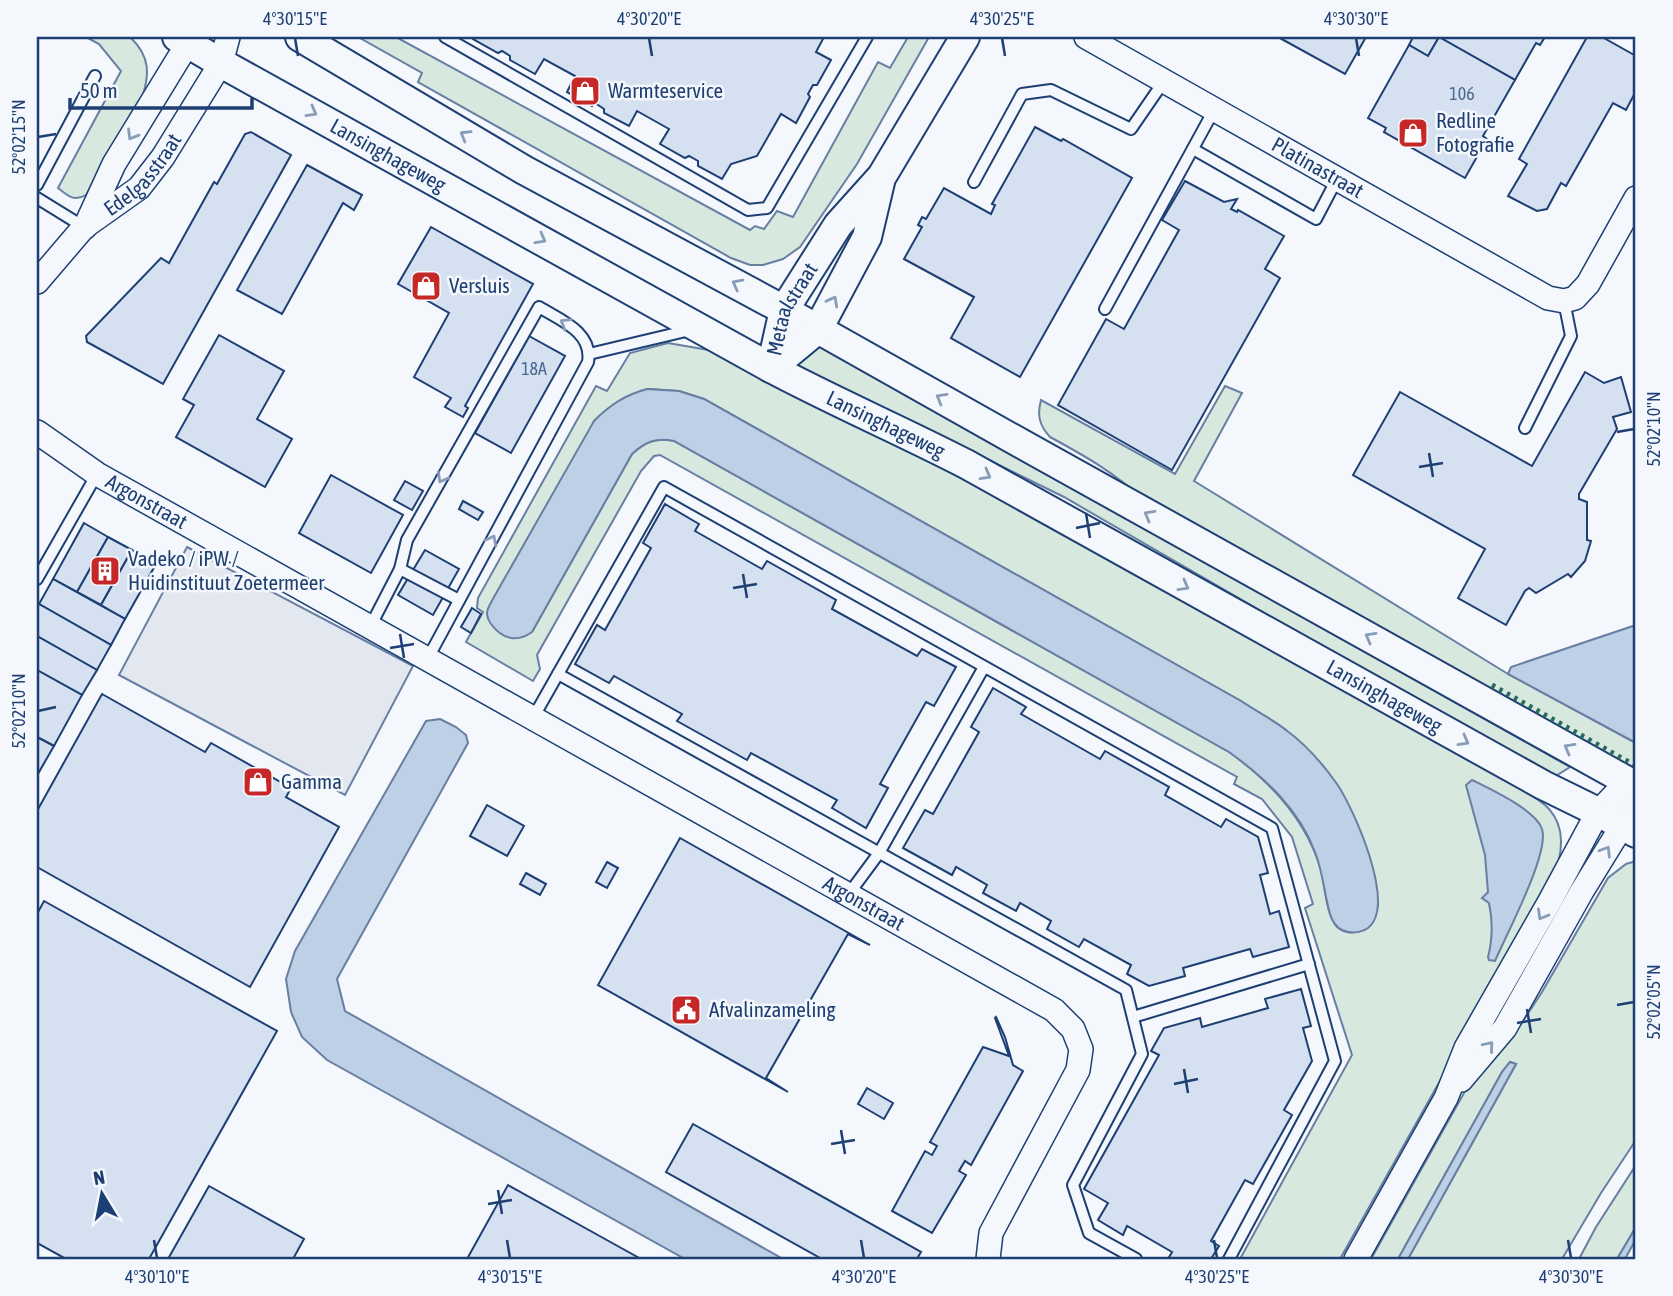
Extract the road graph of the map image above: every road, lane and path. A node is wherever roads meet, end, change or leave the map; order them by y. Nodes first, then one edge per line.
1 (300, 37) edge
2 (445, 37) edge
3 (867, 37) edge
4 (965, 37) edge
5 (1086, 37) edge
6 (187, 39) edge
7 (225, 50) edge
8 (95, 76) dead end
9 (1164, 81) junction
10 (1214, 110) junction
11 (1193, 149) junction
12 (881, 176) junction
13 (1337, 179) junction
14 (974, 183) dead end
15 (37, 185) edge
16 (37, 198) edge
17 (1636, 198) edge
18 (84, 228) junction
19 (37, 282) edge
20 (1556, 299) junction
21 (1105, 309) dead end
22 (784, 310) junction
23 (699, 327) junction
24 (818, 329) junction
25 (589, 354) junction
26 (771, 368) junction
27 (1525, 428) dead end
28 (37, 432) edge
29 (97, 474) junction
30 (400, 569) junction
31 (37, 579) edge
32 (459, 600) junction
33 (370, 626) junction
34 (428, 658) junction
35 (984, 667) junction
36 (558, 674) junction
37 (527, 715) junction
38 (1632, 783) edge
39 (1598, 812) junction
40 (1629, 830) edge
41 (879, 853) junction
42 (848, 895) junction
43 (1309, 964) junction
44 (1133, 1017) junction
45 (1446, 1098) junction
46 (988, 1259) edge
47 (1136, 1259) edge
48 (1229, 1259) edge
49 (1356, 1259) edge

22 -> 1 street
2 - 3 lane
4 - 12 street, Metaalstraat
5 - 9 street, Platinastraat
6 - 7 street, Lansinghageweg
6 -> 18 street, Edelgasstraat
7 - 18 street, Edelgasstraat
7 -> 23 street, Lansinghageweg
8 - 15 lane
9 - 10 street, Platinastraat
9 - 14 lane
10 - 11 lane
10 - 13 street, Platinastraat
11 - 13 lane
11 - 21 lane
12 - 22 street, Metaalstraat
24 -> 12 street, Metaalstraat
13 - 20 street, Platinastraat
16 - 18 lane
17 - 20 street
18 - 19 street, Edelgasstraat
20 - 27 lane
22 - 24 street
22 - 26 street, Metaalstraat
23 - 25 lane
23 - 26 street, Lansinghageweg
24 - 26 street, Metaalstraat
38 -> 24 street
25 -> 30 lane
32 -> 25 lane
26 -> 39 street, Lansinghageweg
28 - 29 street, Argonstraat
29 - 31 lane
29 - 33 street, Argonstraat
30 - 32 lane
30 - 33 lane
32 - 34 lane
33 - 34 street, Argonstraat
34 - 37 street, Argonstraat
35 - 36 lane
35 - 41 lane
35 - 43 lane
36 - 37 lane
36 - 41 lane
37 - 42 street, Argonstraat
38 - 39 street
38 - 40 street
39 - 40 street, Lansinghageweg
39 -> 45 street
45 -> 40 street
41 - 42 lane
41 - 44 lane
42 - 46 street, Argonstraat
43 - 44 lane
43 - 48 lane
44 - 47 lane
45 - 49 street

